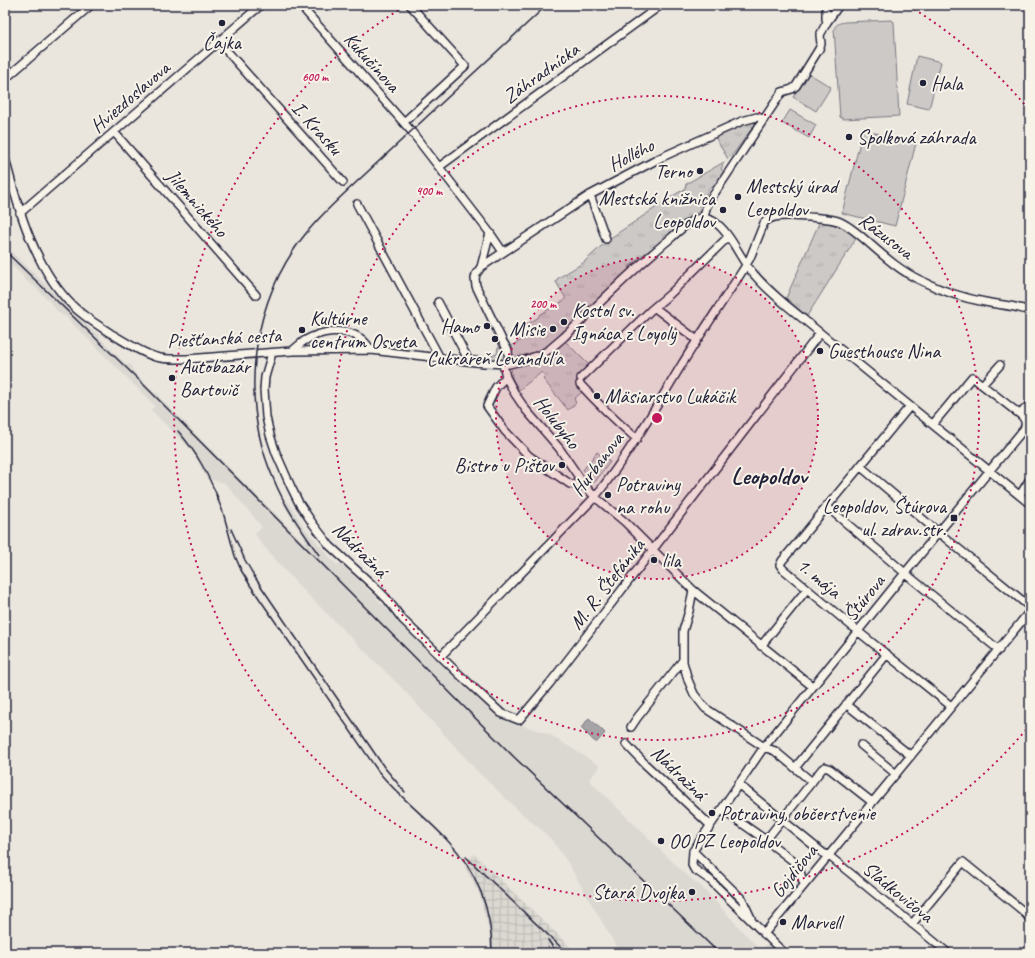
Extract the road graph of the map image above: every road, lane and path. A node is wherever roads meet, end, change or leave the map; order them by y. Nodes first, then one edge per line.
1 (91, 5) edge
2 (261, 5) edge
3 (300, 5) edge
4 (410, 5) edge
5 (661, 5) edge
6 (826, 5) edge
7 (839, 5) edge
8 (827, 22) junction
9 (219, 42) junction
10 (5, 79) edge
11 (764, 119) junction
12 (404, 122) junction
13 (114, 132) junction
14 (5, 158) edge
15 (439, 167) junction
16 (343, 182) dead end
17 (590, 195) junction
18 (357, 204) dead end
19 (20, 213) junction
20 (704, 218) junction
21 (490, 233) junction
22 (728, 237) junction
23 (606, 239) dead end
24 (503, 252) junction
25 (746, 264) junction
26 (481, 267) junction
27 (256, 295) dead end
28 (438, 302) dead end
29 (655, 308) junction
30 (1030, 311) edge
31 (820, 333) junction
32 (697, 340) junction
33 (371, 350) junction
34 (292, 351) junction
35 (272, 353) junction
36 (440, 358) junction
37 (469, 361) junction
38 (506, 364) junction
39 (1000, 365) dead end
40 (506, 377) junction
41 (982, 385) junction
42 (910, 406) junction
43 (1030, 407) edge
44 (1022, 416) junction
45 (1028, 422) edge
46 (933, 424) junction
47 (637, 438) junction
48 (860, 466) junction
49 (990, 471) junction
50 (1030, 479) edge
51 (585, 486) junction
52 (1020, 495) junction
53 (595, 497) junction
54 (1030, 504) edge
55 (826, 506) junction
56 (938, 532) junction
57 (653, 550) junction
58 (905, 573) junction
59 (807, 589) junction
60 (693, 590) junction
61 (1030, 607) edge
62 (1030, 611) edge
63 (858, 631) junction
64 (761, 646) junction
65 (999, 650) junction
66 (887, 654) junction
67 (441, 656) junction
68 (683, 660) junction
69 (812, 686) junction
70 (846, 704) junction
71 (952, 706) junction
72 (519, 720) joint
73 (631, 728) dead end
74 (626, 744) dead end
75 (861, 746) dead end
76 (764, 747) junction
77 (912, 756) junction
78 (796, 768) junction
79 (896, 774) junction
80 (812, 782) junction
81 (738, 784) junction
82 (872, 802) junction
83 (721, 810) junction
84 (782, 821) junction
85 (710, 825) junction
86 (766, 840) junction
87 (692, 851) junction
88 (828, 855) junction
89 (804, 884) junction
90 (1030, 919) edge
91 (912, 924) junction
92 (757, 926) junction
93 (764, 934) junction
94 (784, 953) edge
95 (948, 953) edge

1 - 10 street
2 - 9 street, Hviezdoslavova
3 - 12 street, Kukučínova
4 - 12 street
5 - 15 street, Záhradnícka
6 - 8 street
7 - 8 street
8 - 11 street
9 - 13 street, Hviezdoslavova
9 - 16 street, I. Krasku
11 - 17 street, Hollého
11 - 20 street
12 - 15 street, Kukučínova
13 - 19 street, Hviezdoslavova
13 - 27 street, Jilemnického
14 - 19 street, Piešťanská cesta
15 - 21 street
17 - 23 street
17 - 24 street, Hollého
18 - 36 street
19 - 35 street, Piešťanská cesta
20 - 22 street
20 - 38 street
21 - 24 street
21 - 26 street
22 - 25 street
22 - 29 street
24 - 26 street, Hollého
25 - 30 street, Rázusova
25 - 31 street
25 - 32 street, Hurbanova
26 - 38 street, Holubyho
28 - 37 street
29 - 32 street
29 - 47 street
31 - 42 street
31 - 57 street, M. R. Štefánika
32 - 47 street, Hurbanova
33 - 34 street, Piešťanská cesta
33 - 34 street, Piešťanská cesta
33 - 36 street, Piešťanská cesta
34 - 35 street, Piešťanská cesta
35 - 67 street, Nádražná
36 - 37 street, Piešťanská cesta
37 - 38 street, Piešťanská cesta
38 - 40 street, Holubyho
39 - 41 street
40 - 51 street, Holubyho
40 - 51 street, Holubyho
41 - 44 street
41 - 46 street
42 - 46 street
42 - 48 street, 1. mája
43 - 44 street
44 - 45 street
45 - 49 street, Štúrova
46 - 49 street
47 - 53 street, Hurbanova
48 - 55 street, 1. mája
48 - 56 street
49 - 52 street
49 - 56 street, Štúrova
50 - 52 street
51 - 53 street, Holubyho
52 - 54 street
53 - 57 street, Holubyho
53 - 67 street, Hurbanova
55 - 58 street
55 - 59 street, 1. mája
56 - 58 street, Štúrova
56 - 61 street
57 - 60 street, Holubyho
57 - 72 street, M. R. Štefánika
58 - 63 street, Štúrova
58 - 65 street
59 - 63 street, 1. mája
59 - 64 street
60 - 64 street, Holubyho
60 - 68 street
62 - 65 street, Gojdičova
63 - 66 street, 1. mája
63 - 69 street, Štúrova
64 - 69 street, Holubyho
65 - 71 street, Gojdičova
66 - 70 street
66 - 71 street, 1. mája
67 - 72 street, Nádražná
68 - 73 street
68 - 76 street
69 - 76 street, Štúrova
70 - 77 street
70 - 78 street
71 - 77 street, Gojdičova
74 - 85 street, Nádražná
75 - 79 street
76 - 78 street
76 - 81 street, Štúrova
77 - 79 street, Gojdičova
78 - 80 street
79 - 82 street, Gojdičova
80 - 82 street
80 - 84 street
81 - 83 street, Štúrova
81 - 84 street
82 - 88 street, Gojdičova
83 - 85 street, Štúrova
83 - 86 street, Nádražná
84 - 86 street
84 - 88 street
85 - 87 street, Štúrova
86 - 89 street, Nádražná
87 - 92 street
87 - 92 street
88 - 89 street, Gojdičova
88 - 91 street, Sládkovičova
89 - 93 street, Gojdičova
90 - 91 street
91 - 95 street, Sládkovičova
92 - 93 street
93 - 94 street

